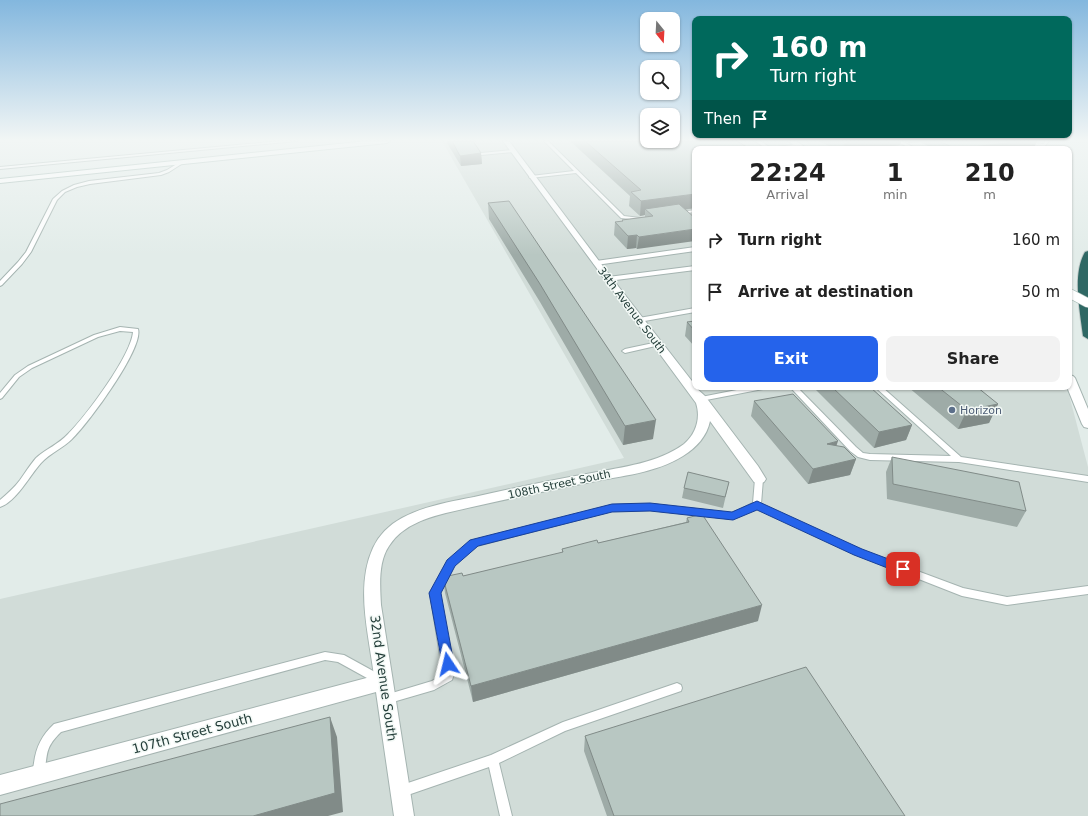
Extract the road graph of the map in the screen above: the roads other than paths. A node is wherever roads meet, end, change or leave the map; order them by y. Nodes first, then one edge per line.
1 (19, 179) edge
2 (120, 179) edge
3 (533, 179) edge
4 (585, 179) edge
5 (0, 181) edge
6 (692, 212) edge
7 (673, 214) edge
8 (644, 218) edge
9 (692, 249) edge
10 (1088, 254) edge
11 (596, 262) junction
12 (692, 268) edge
13 (608, 279) junction
14 (0, 284) edge
15 (1072, 294) edge
16 (1088, 303) edge
17 (692, 311) edge
18 (639, 320) junction
19 (1088, 336) edge
20 (658, 344) junction
21 (625, 351) dead end
22 (1072, 385) edge
23 (692, 388) edge
24 (693, 390) edge
25 (749, 390) edge
26 (796, 390) edge
27 (881, 390) edge
28 (0, 397) edge
29 (701, 400) junction
30 (1088, 424) edge
31 (959, 459) junction
32 (759, 479) joint
33 (1088, 479) edge
34 (0, 504) edge
35 (757, 505) junction
36 (384, 541) joint
37 (1088, 590) edge
38 (677, 688) dead end
39 (385, 690) junction
40 (493, 760) junction
41 (38, 774) junction
42 (0, 785) edge
43 (400, 791) junction
44 (404, 816) edge
45 (506, 816) edge

1 - 5 street
2 - 14 lane
3 - 11 street, 34th Avenue South
4 - 8 lane
6 - 7 lane
9 - 11 lane
10 - 19 highway
11 - 13 street, 34th Avenue South
12 - 13 lane
13 - 18 street, 34th Avenue South
15 - 16 street, bridge
17 - 18 lane
18 - 20 street, 34th Avenue South
20 - 21 lane
20 - 23 street, 34th Avenue South
22 - 30 street
24 - 29 street, 34th Avenue South
25 - 29 lane
26 - 31 lane
27 - 31 lane
28 - 34 lane
29 - 32 street, 34th Avenue South
29 - 36 street, 108th Street South
31 - 33 lane
32 - 35 lane
35 - 37 lane
35 - 39 lane
36 - 39 street, 32nd Avenue South
38 - 40 lane
39 - 41 street, 107th Street South
39 - 41 lane
39 - 43 street, 32nd Avenue South
40 - 43 lane
40 - 45 lane
41 - 42 street, 107th Street South
43 - 44 street, 32nd Avenue South

